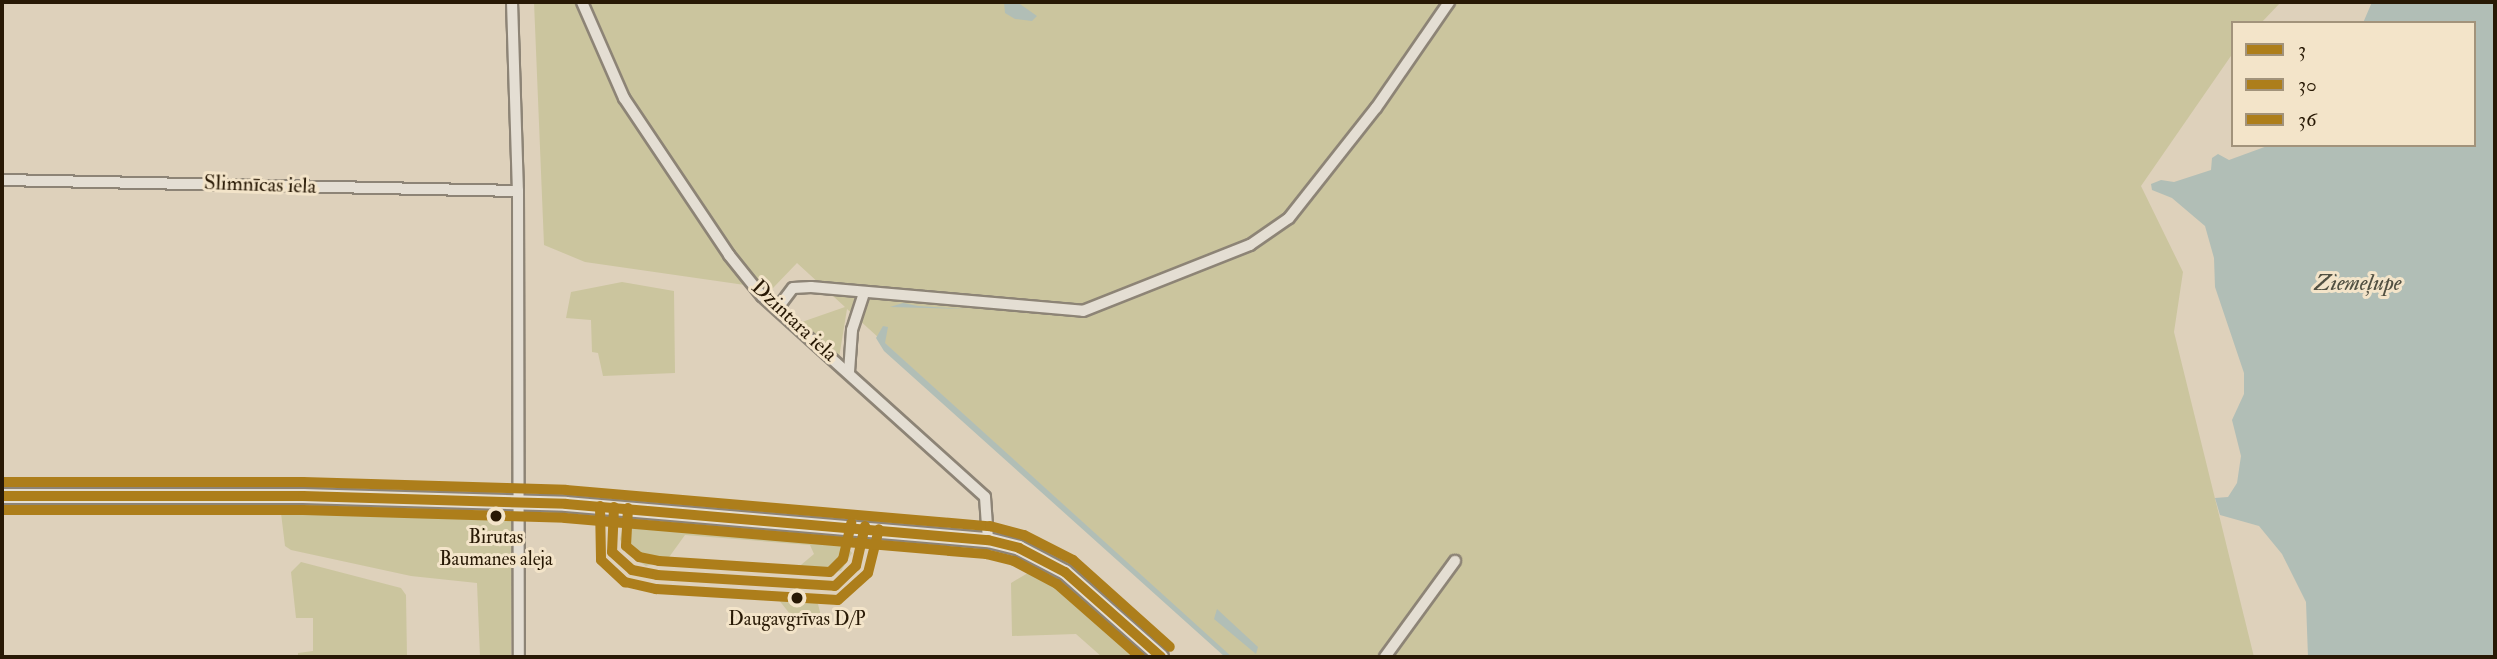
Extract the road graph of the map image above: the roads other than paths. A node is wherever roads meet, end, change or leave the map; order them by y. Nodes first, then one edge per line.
1 (512, 2) edge
2 (582, 2) edge
3 (1449, 2) edge
4 (2, 180) edge
5 (518, 191) junction
6 (864, 293) junction
7 (777, 309) junction
8 (849, 372) junction
9 (2, 496) edge
10 (519, 502) junction
11 (988, 540) junction
12 (1455, 561) dead end
13 (519, 657) edge
14 (1161, 657) edge
15 (1385, 657) edge

1 - 5 street
2 - 7 street, Dzintara iela
3 - 6 street
4 - 5 street, Slimnīcas iela
5 - 10 street
6 - 7 street
6 - 8 street
7 - 8 street, Dzintara iela
8 - 11 street, Dzintara iela
9 - 10 street
10 - 11 street
10 - 13 street
11 - 14 street
12 - 15 street

